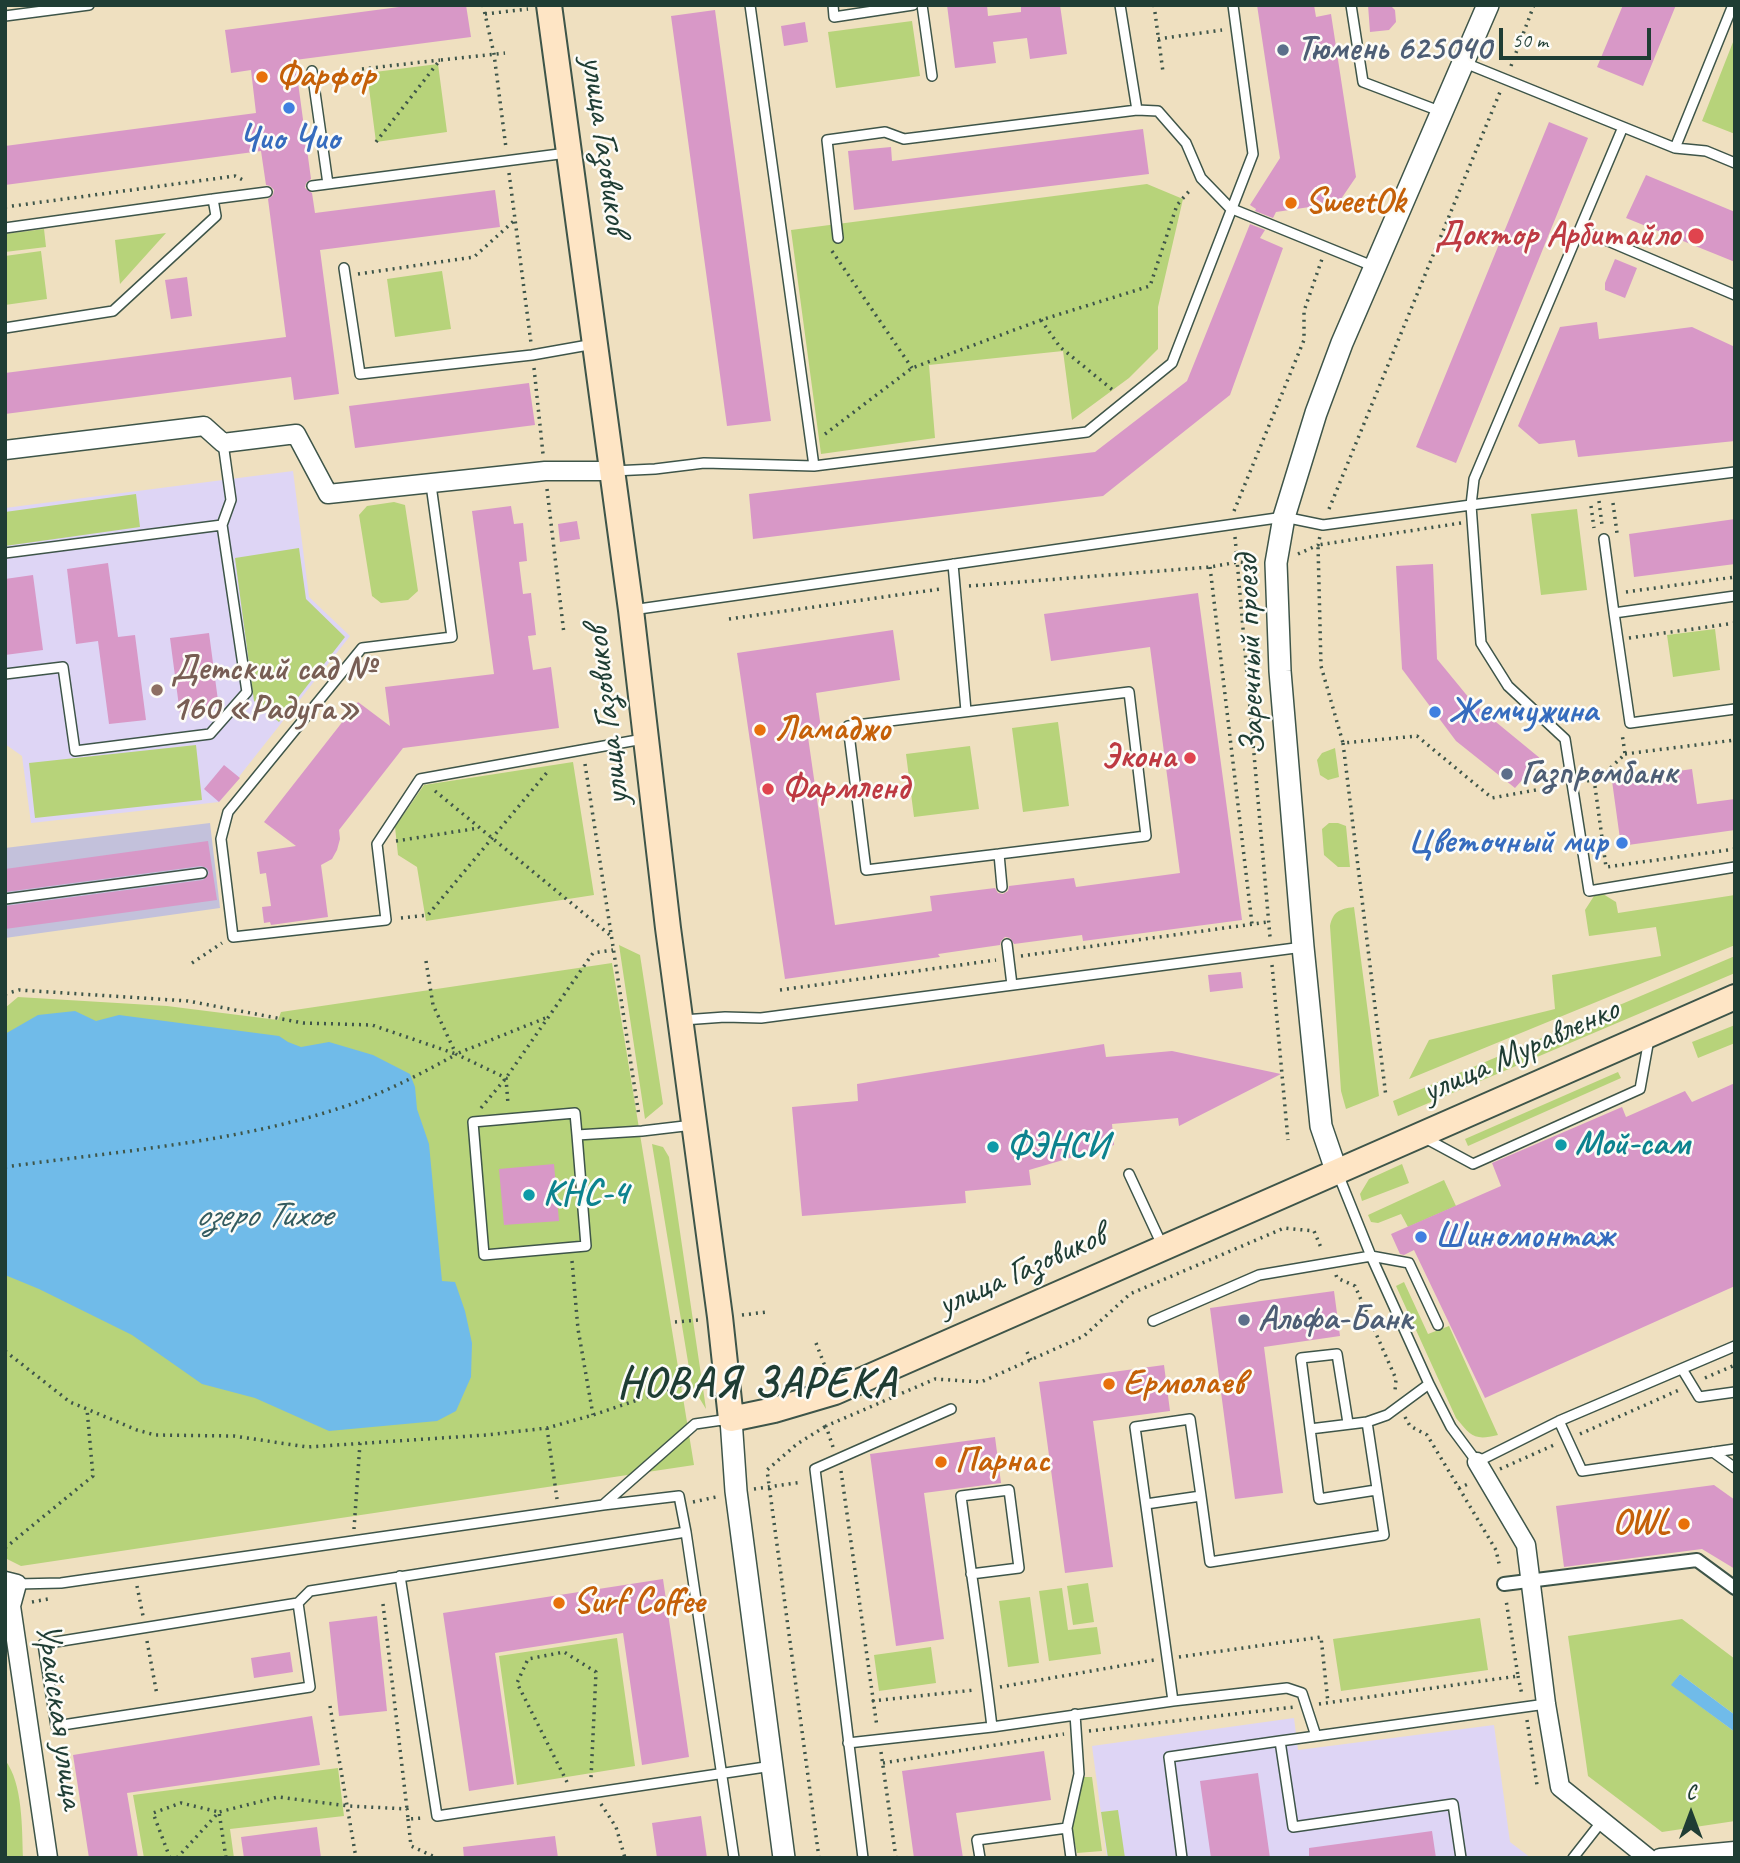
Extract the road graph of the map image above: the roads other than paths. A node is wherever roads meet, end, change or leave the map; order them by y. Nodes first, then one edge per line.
1 (89, 5) edge
2 (549, 5) edge
3 (750, 5) edge
4 (832, 5) edge
5 (913, 5) edge
6 (922, 5) edge
7 (1120, 5) edge
8 (1233, 5) edge
9 (1351, 5) edge
10 (1488, 5) edge
11 (1733, 9) edge
12 (5, 16) edge
13 (1465, 63) junction
14 (312, 71) dead end
15 (932, 75) dead end
16 (1136, 110) junction
17 (1443, 113) junction
18 (1623, 127) junction
19 (1675, 148) junction
20 (570, 152) junction
21 (1735, 163) edge
22 (328, 184) junction
23 (312, 186) dead end
24 (267, 192) road end
25 (213, 199) junction
26 (1230, 208) junction
27 (5, 228) edge
28 (1580, 229) junction
29 (838, 238) road end
30 (1375, 267) junction
31 (345, 272) road end
32 (1735, 295) edge
33 (5, 328) edge
34 (596, 344) junction
35 (223, 443) junction
36 (5, 450) edge
37 (814, 466) junction
38 (613, 471) junction
39 (1735, 472) edge
40 (431, 485) junction
41 (1471, 505) junction
42 (1284, 517) junction
43 (222, 525) junction
44 (1604, 539) road end
45 (5, 553) edge
46 (953, 564) junction
47 (1735, 596) edge
48 (631, 610) junction
49 (1614, 613) junction
50 (5, 674) edge
51 (1735, 709) edge
52 (966, 711) junction
53 (647, 738) junction
54 (999, 853) junction
55 (1735, 867) edge
56 (202, 873) dead end
57 (1002, 887) dead end
58 (5, 899) edge
59 (1007, 944) dead end
60 (1303, 947) junction
61 (1012, 985) junction
62 (1735, 997) edge
63 (681, 1020) junction
64 (1650, 1034) junction
65 (694, 1124) junction
66 (1419, 1134) junction
67 (577, 1135) junction
68 (1336, 1170) junction
69 (1129, 1174) dead end
70 (1163, 1247) junction
71 (1371, 1256) junction
72 (1153, 1321) dead end
73 (1438, 1325) dead end
74 (1735, 1346) edge
75 (1682, 1369) junction
76 (1429, 1384) junction
77 (1735, 1392) edge
78 (951, 1409) dead end
79 (731, 1419) junction
80 (1559, 1421) junction
81 (1367, 1422) junction
82 (1349, 1423) junction
83 (1310, 1429) junction
84 (1735, 1449) edge
85 (1713, 1452) junction
86 (1735, 1468) edge
87 (1481, 1469) junction
88 (1377, 1490) junction
89 (1201, 1496) junction
90 (1146, 1504) junction
91 (603, 1506) junction
92 (685, 1532) junction
93 (971, 1574) junction
94 (400, 1576) junction
95 (1530, 1580) junction
96 (11, 1582) edge
97 (1504, 1584) dead end
98 (1735, 1588) edge
99 (298, 1603) junction
100 (1173, 1701) junction
101 (1546, 1704) junction
102 (1075, 1714) junction
103 (992, 1727) junction
104 (1316, 1736) junction
105 (1280, 1741) junction
106 (848, 1743) junction
107 (772, 1766) junction
108 (722, 1773) junction
109 (1602, 1821) junction
110 (1067, 1828) junction
111 (1735, 1851) edge
112 (48, 1858) edge
113 (734, 1858) edge
114 (784, 1858) edge
115 (863, 1858) edge
116 (980, 1858) edge
117 (1071, 1858) edge
118 (1182, 1858) edge
119 (1461, 1858) edge
120 (1573, 1858) edge
121 (1648, 1858) edge
122 (1660, 1858) edge

1 - 12 lane
2 - 20 main road, улица Газовиков
3 - 37 lane
4 - 5 lane
6 - 15 lane
7 - 16 lane
8 - 26 lane
9 - 17 lane
10 - 13 street, Заречный проезд
11 - 19 lane
13 - 17 street, Заречный проезд
13 - 18 lane
14 - 22 lane
16 - 26 lane
16 - 29 lane
17 - 30 street, Заречный проезд
18 - 19 lane
18 - 28 lane
19 - 21 lane
20 - 22 lane
20 - 34 main road, улица Газовиков
22 - 23 lane
24 - 25 lane
25 - 27 lane
25 - 33 lane
26 - 30 lane
26 - 37 lane
28 - 32 lane
28 - 41 lane
30 - 42 street, Заречный проезд
31 - 34 lane
34 - 38 main road, улица Газовиков
35 - 36 street
35 - 40 street
35 - 43 lane
37 - 38 lane
38 - 40 street
38 - 48 main road, улица Газовиков
39 - 41 lane
40 - 53 lane
41 - 42 lane
41 - 55 lane
42 - 46 lane
42 - 60 street, Заречный проезд
43 - 45 lane
43 - 50 lane
44 - 49 lane
46 - 48 lane
46 - 52 lane
47 - 49 lane
48 - 53 main road, улица Газовиков
49 - 51 lane
52 - 54 lane
52 - 54 lane
53 - 63 main road, улица Газовиков
54 - 57 lane
56 - 58 lane
59 - 61 lane
60 - 61 lane
60 - 68 street, Заречный проезд
61 - 63 lane
62 - 64 main road, улица Муравленко
63 - 65 main road, улица Газовиков
64 - 66 main road, улица Муравленко
64 - 66 lane
65 - 67 lane
65 - 79 main road, улица Газовиков
66 - 68 main road, улица Муравленко
67 - 67 lane
68 - 70 main road, улица Газовиков
68 - 71 lane
69 - 70 lane
70 - 79 main road, улица Газовиков
71 - 72 lane
71 - 73 lane
71 - 76 lane
74 - 75 lane
75 - 77 lane
75 - 80 lane
76 - 81 lane
76 - 87 lane
78 - 106 lane
79 - 91 lane
79 - 107 street, улица Газовиков
80 - 85 lane
80 - 87 lane
81 - 82 lane
81 - 88 lane
82 - 83 lane
82 - 83 lane
83 - 88 lane
84 - 85 lane
85 - 86 lane
87 - 95 street
88 - 89 lane
89 - 90 lane
89 - 90 lane
90 - 100 lane
91 - 92 lane
91 - 96 lane
92 - 94 lane
92 - 108 lane
93 - 93 lane
93 - 103 lane
94 - 99 lane
94 - 108 lane
95 - 97 street
95 - 98 street
95 - 101 street
96 - 112 street, Урайская улица
99 - 99 lane
100 - 102 lane
100 - 104 lane
101 - 104 lane
101 - 109 street
102 - 103 lane
102 - 110 lane
103 - 106 lane
104 - 105 lane
105 - 118 lane
105 - 119 lane
106 - 115 lane
107 - 108 lane
107 - 114 street, улица Газовиков
108 - 113 lane
109 - 120 lane
109 - 121 street
110 - 116 lane
110 - 117 lane
111 - 122 street

